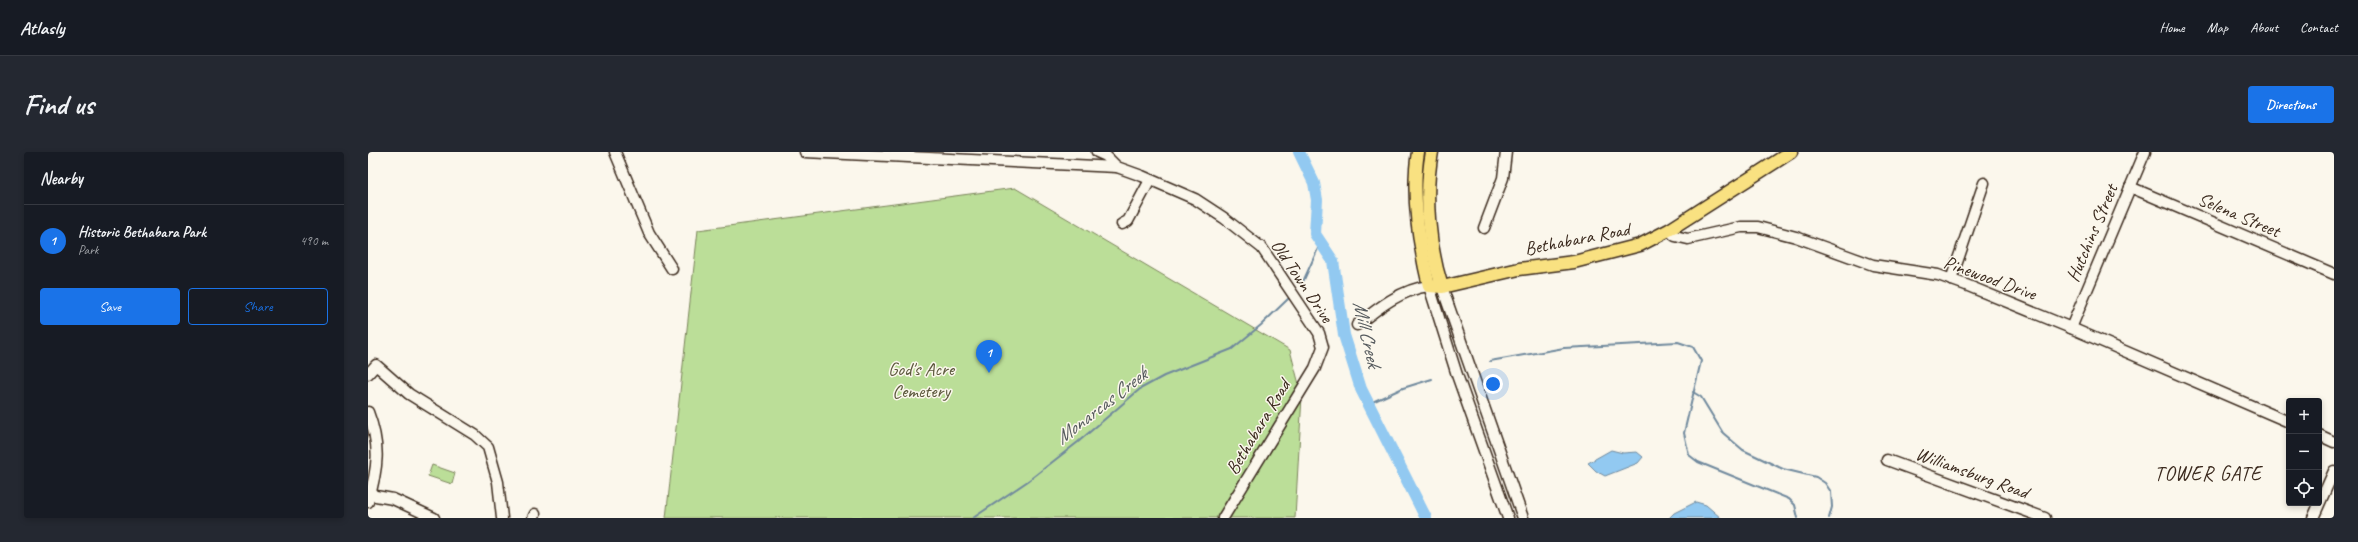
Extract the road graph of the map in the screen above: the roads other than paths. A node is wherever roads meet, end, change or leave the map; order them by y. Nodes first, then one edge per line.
1 (615, 152) edge
2 (805, 152) edge
3 (1097, 152) edge
4 (1418, 152) edge
5 (1432, 152) edge
6 (1506, 152) edge
7 (2145, 152) edge
8 (860, 153) edge
9 (1788, 153) edge
10 (1117, 167) junction
11 (1150, 180) junction
12 (1984, 183) dead end
13 (2130, 187) junction
14 (1122, 224) dead end
15 (1484, 228) dead end
16 (1669, 230) junction
17 (672, 269) dead end
18 (2334, 274) edge
19 (1951, 280) junction
20 (1429, 286) junction
21 (1442, 287) junction
22 (1357, 325) dead end
23 (2071, 328) junction
24 (1322, 354) joint
25 (368, 374) edge
26 (368, 412) edge
27 (2286, 421) edge
28 (2322, 436) edge
29 (2334, 442) edge
30 (1887, 460) dead end
31 (2334, 472) edge
32 (369, 498) edge
33 (434, 518) edge
34 (502, 518) edge
35 (1223, 518) edge
36 (1508, 518) edge
37 (1523, 518) edge
38 (2045, 518) edge
39 (2313, 518) edge

1 - 17 street
2 - 8 street, Old Town Drive
3 - 10 street
4 - 20 main road
5 - 21 main road
6 - 15 street
7 - 13 street, Hutchins Street
8 - 10 street, Old Town Drive
9 - 16 main road, Bethabara Road
10 - 11 street, Old Town Drive
11 - 14 street
11 - 24 street, Old Town Drive
12 - 19 street
13 - 18 street, Selena Street
13 - 23 street, Hutchins Street
16 - 19 street, Pinewood Drive
16 - 21 main road, Bethabara Road
19 - 23 street, Pinewood Drive
20 - 21 main road, Bethabara Road
20 - 22 street, Bethabara Road
20 - 36 street
21 - 37 street
23 - 27 street, Pinewood Drive
24 - 35 street, Bethabara Road
25 - 34 street
26 - 32 street
28 - 29 street
30 - 38 street, Williamsburg Road
31 - 39 street
32 - 33 street

